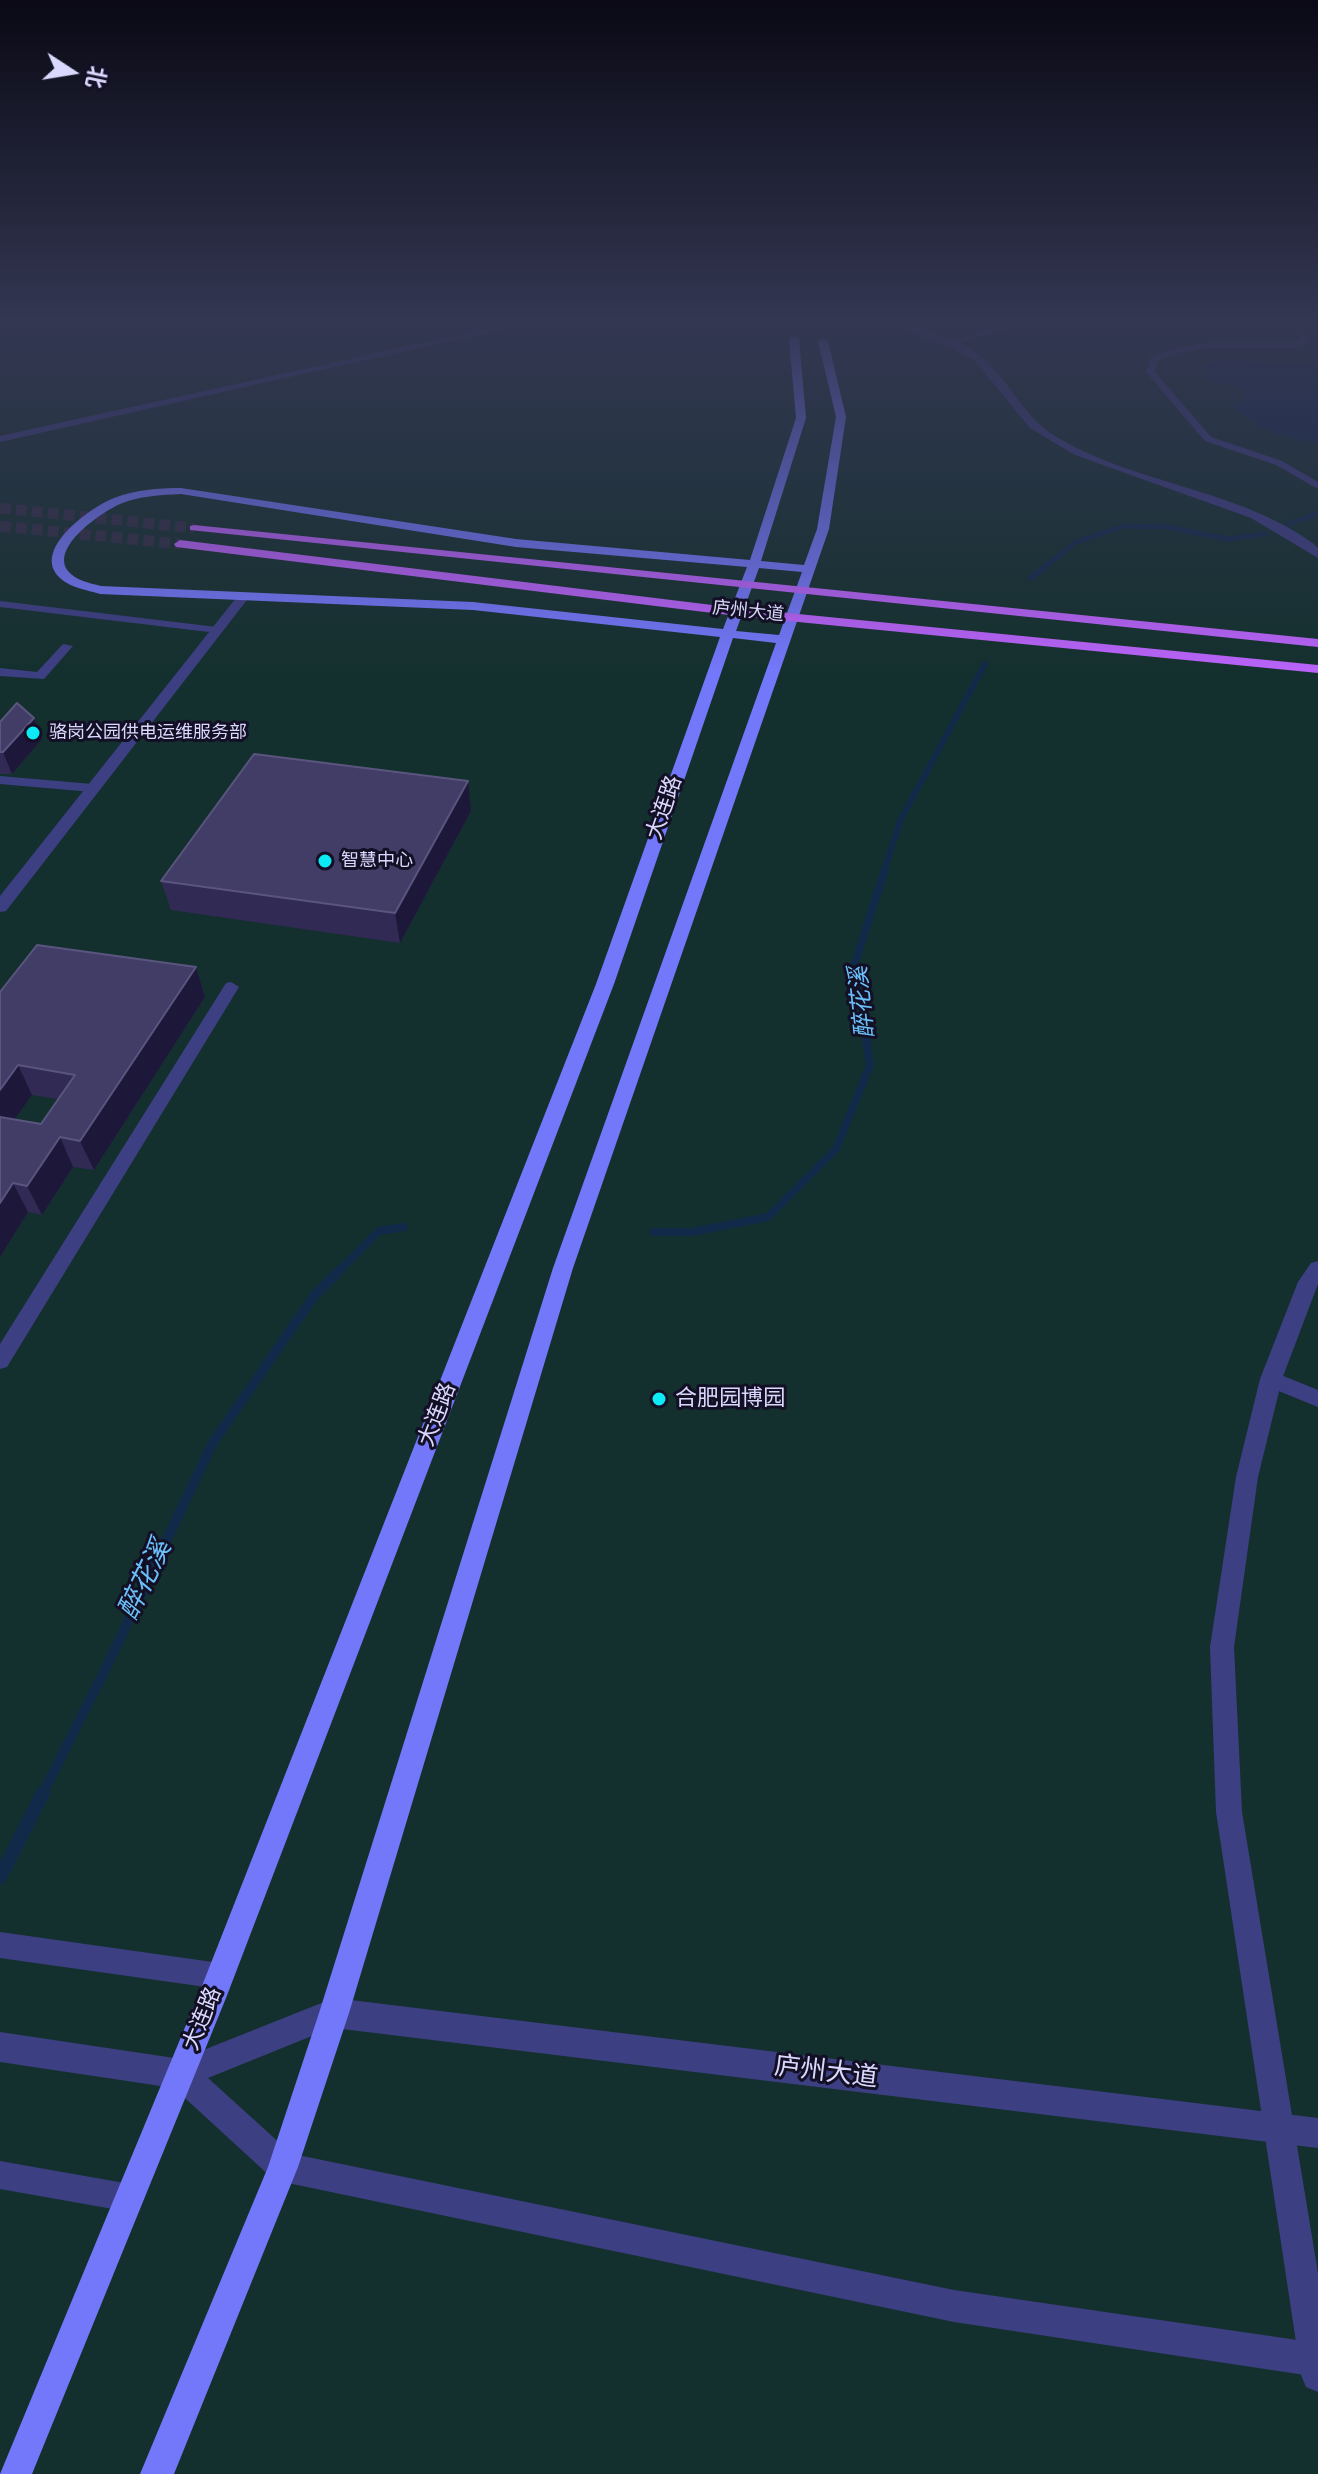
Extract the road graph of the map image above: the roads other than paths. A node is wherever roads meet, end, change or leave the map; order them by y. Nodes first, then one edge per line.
1 (794, 439) edge
2 (837, 439) edge
3 (1054, 439) edge
4 (1209, 439) edge
5 (1318, 486) edge
6 (194, 528) tunnel mouth
7 (180, 544) tunnel mouth
8 (1315, 548) edge
9 (811, 569) junction
10 (750, 575) junction
11 (803, 591) junction
12 (244, 596) junction
13 (0, 604) edge
14 (737, 612) junction
15 (793, 617) junction
16 (217, 630) junction
17 (726, 633) junction
18 (786, 640) junction
19 (1318, 643) edge
20 (67, 646) dead end
21 (1318, 669) edge
22 (0, 672) edge
23 (0, 780) edge
24 (92, 788) junction
25 (0, 907) edge
26 (231, 987) dead end
27 (1318, 1269) edge
28 (0, 1361) edge
29 (1271, 1379) junction
30 (1318, 1399) edge
31 (0, 1945) edge
32 (220, 1976) junction
33 (334, 2013) junction
34 (0, 2047) edge
35 (181, 2074) junction
36 (1280, 2127) junction
37 (1318, 2133) edge
38 (283, 2167) junction
39 (0, 2175) edge
40 (130, 2198) junction
41 (1317, 2365) edge
42 (15, 2474) edge
43 (157, 2474) edge

1 - 10 main road, 大连路
2 - 9 main road
3 - 8 street
4 - 5 lane
6 - 10 main road, 庐州大道
7 - 14 main road, 庐州大道
9 - 10 main road
9 - 11 main road
10 - 11 main road, 庐州大道
10 - 12 main road
10 - 14 main road, 大连路
11 - 15 main road
11 - 19 main road, 庐州大道
12 - 16 street
12 - 17 main road
13 - 16 lane
14 - 15 main road, 庐州大道
14 - 17 main road, 大连路
15 - 18 main road
15 - 21 main road, 庐州大道
16 - 24 street
17 - 18 main road
17 - 32 main road, 大连路
18 - 33 main road
20 - 22 lane
23 - 24 lane
24 - 25 street
26 - 28 lane
27 - 29 street
29 - 30 lane
29 - 36 street
31 - 32 lane
32 - 35 main road, 大连路
33 - 35 street
33 - 36 street, 庐州大道
33 - 38 main road
34 - 35 street
35 - 38 street
35 - 40 main road, 大连路
36 - 37 street, 庐州大道
36 - 41 street
38 - 41 street
38 - 43 main road
39 - 40 lane
40 - 42 main road, 大连路

